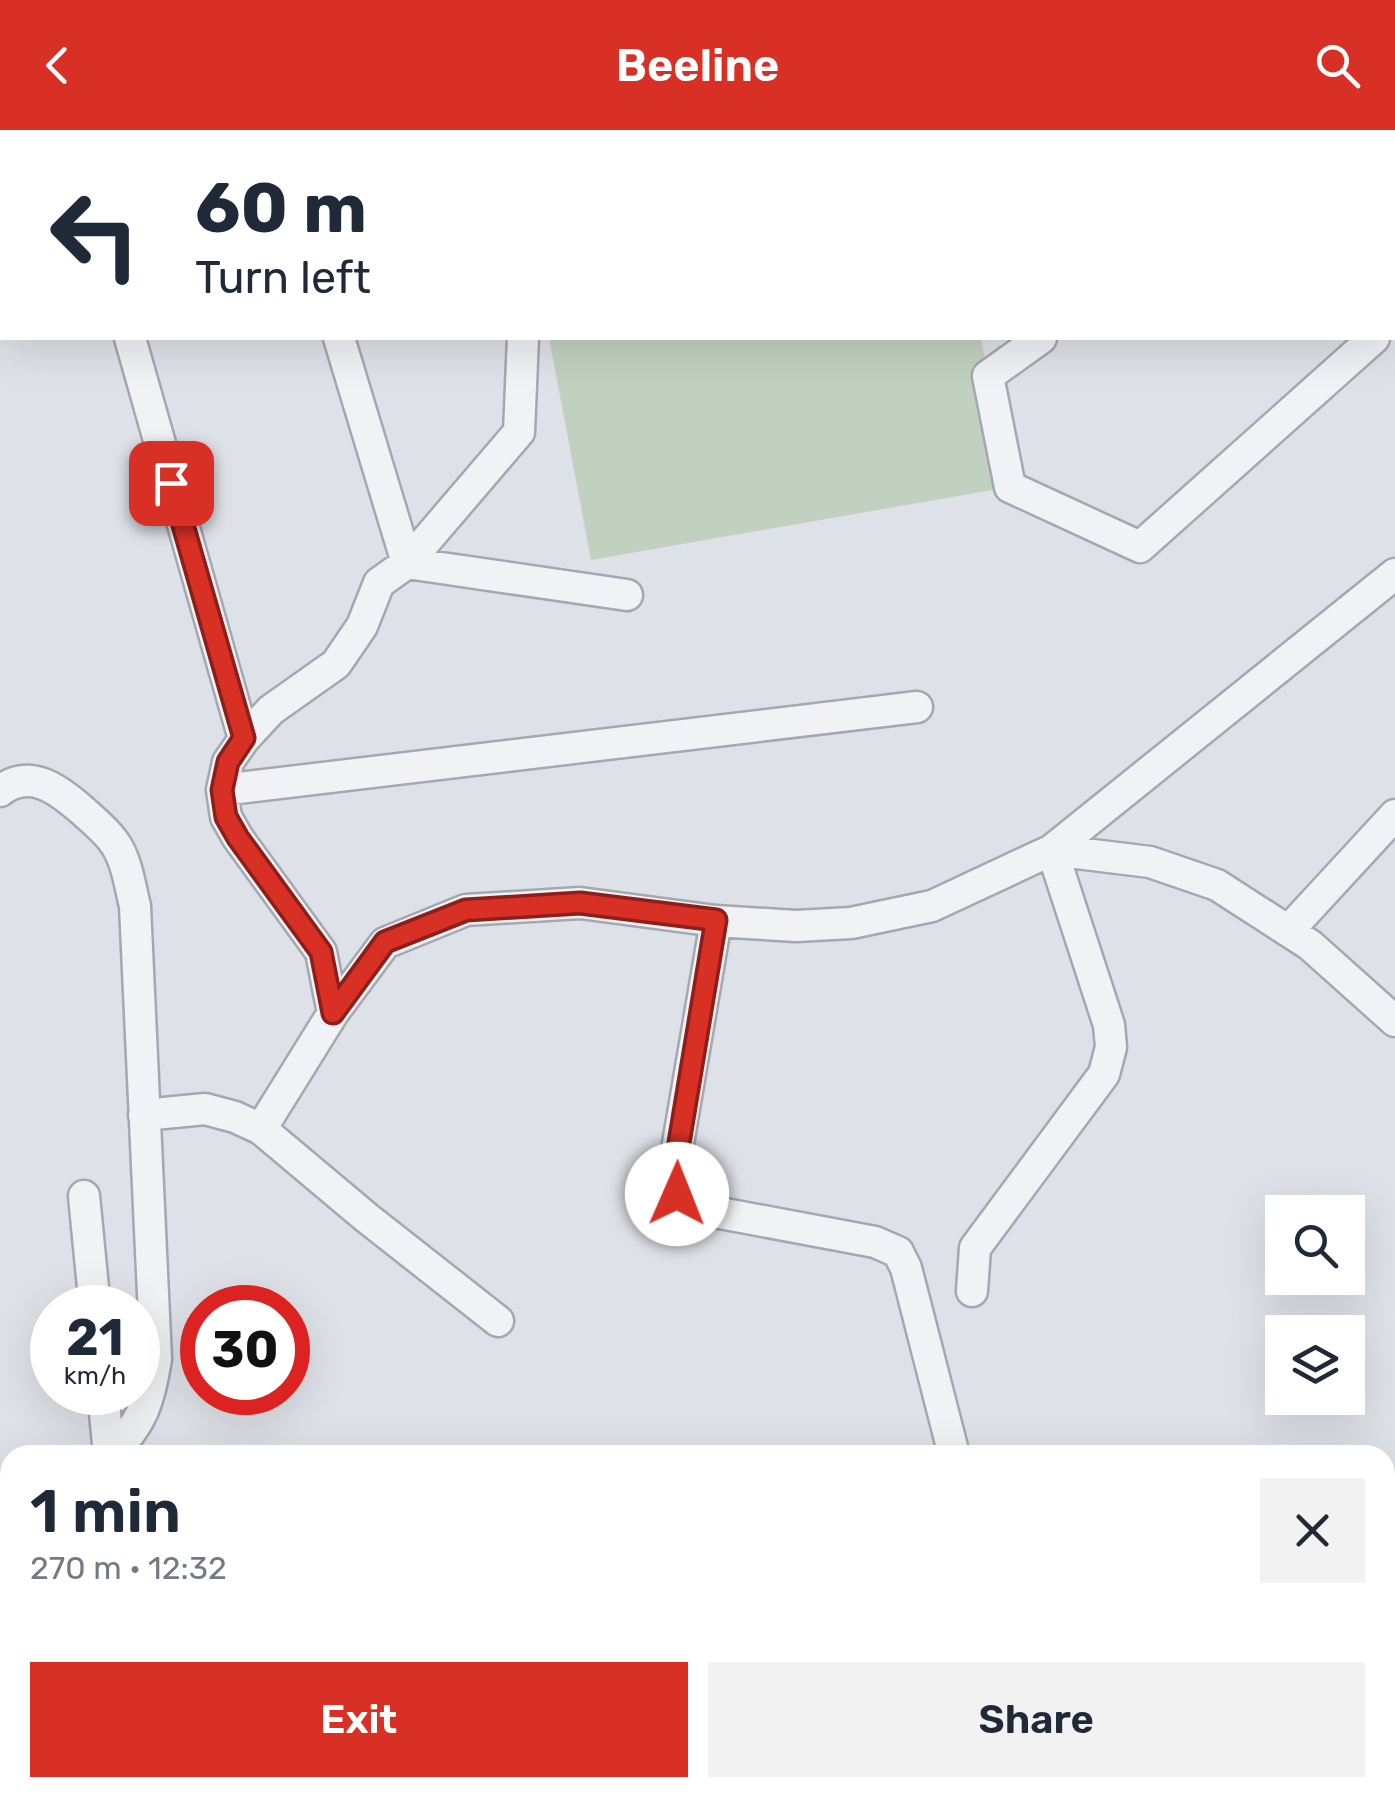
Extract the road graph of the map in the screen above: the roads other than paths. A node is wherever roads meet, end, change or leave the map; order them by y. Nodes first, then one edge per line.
1 (131, 340) edge
2 (340, 340) edge
3 (524, 340) edge
4 (1038, 340) edge
5 (1372, 340) edge
6 (407, 562) junction
7 (1395, 574) edge
8 (627, 596) dead end
9 (917, 707) dead end
10 (244, 738) junction
11 (2, 785) edge
12 (222, 790) junction
13 (1395, 815) edge
14 (1052, 850) junction
15 (716, 920) junction
16 (1288, 931) junction
17 (333, 1013) junction
18 (1395, 1021) edge
19 (144, 1115) junction
20 (261, 1129) junction
21 (84, 1196) dead end
22 (93, 1285) edge
23 (972, 1292) dead end
24 (498, 1321) dead end
25 (106, 1415) edge
26 (109, 1445) edge
27 (120, 1445) edge
28 (951, 1445) edge

1 - 10 street
2 - 6 street
3 - 6 street
4 - 5 street
6 - 8 street
6 - 10 street
7 - 14 street
9 - 12 street
10 - 12 street
11 - 19 street
12 - 17 street
13 - 16 street
14 - 15 street
14 - 16 street
14 - 23 street
15 - 17 street
15 - 28 street
16 - 18 street
17 - 20 street
19 - 20 street
19 - 27 street
20 - 24 street
21 - 22 street
25 - 26 street

